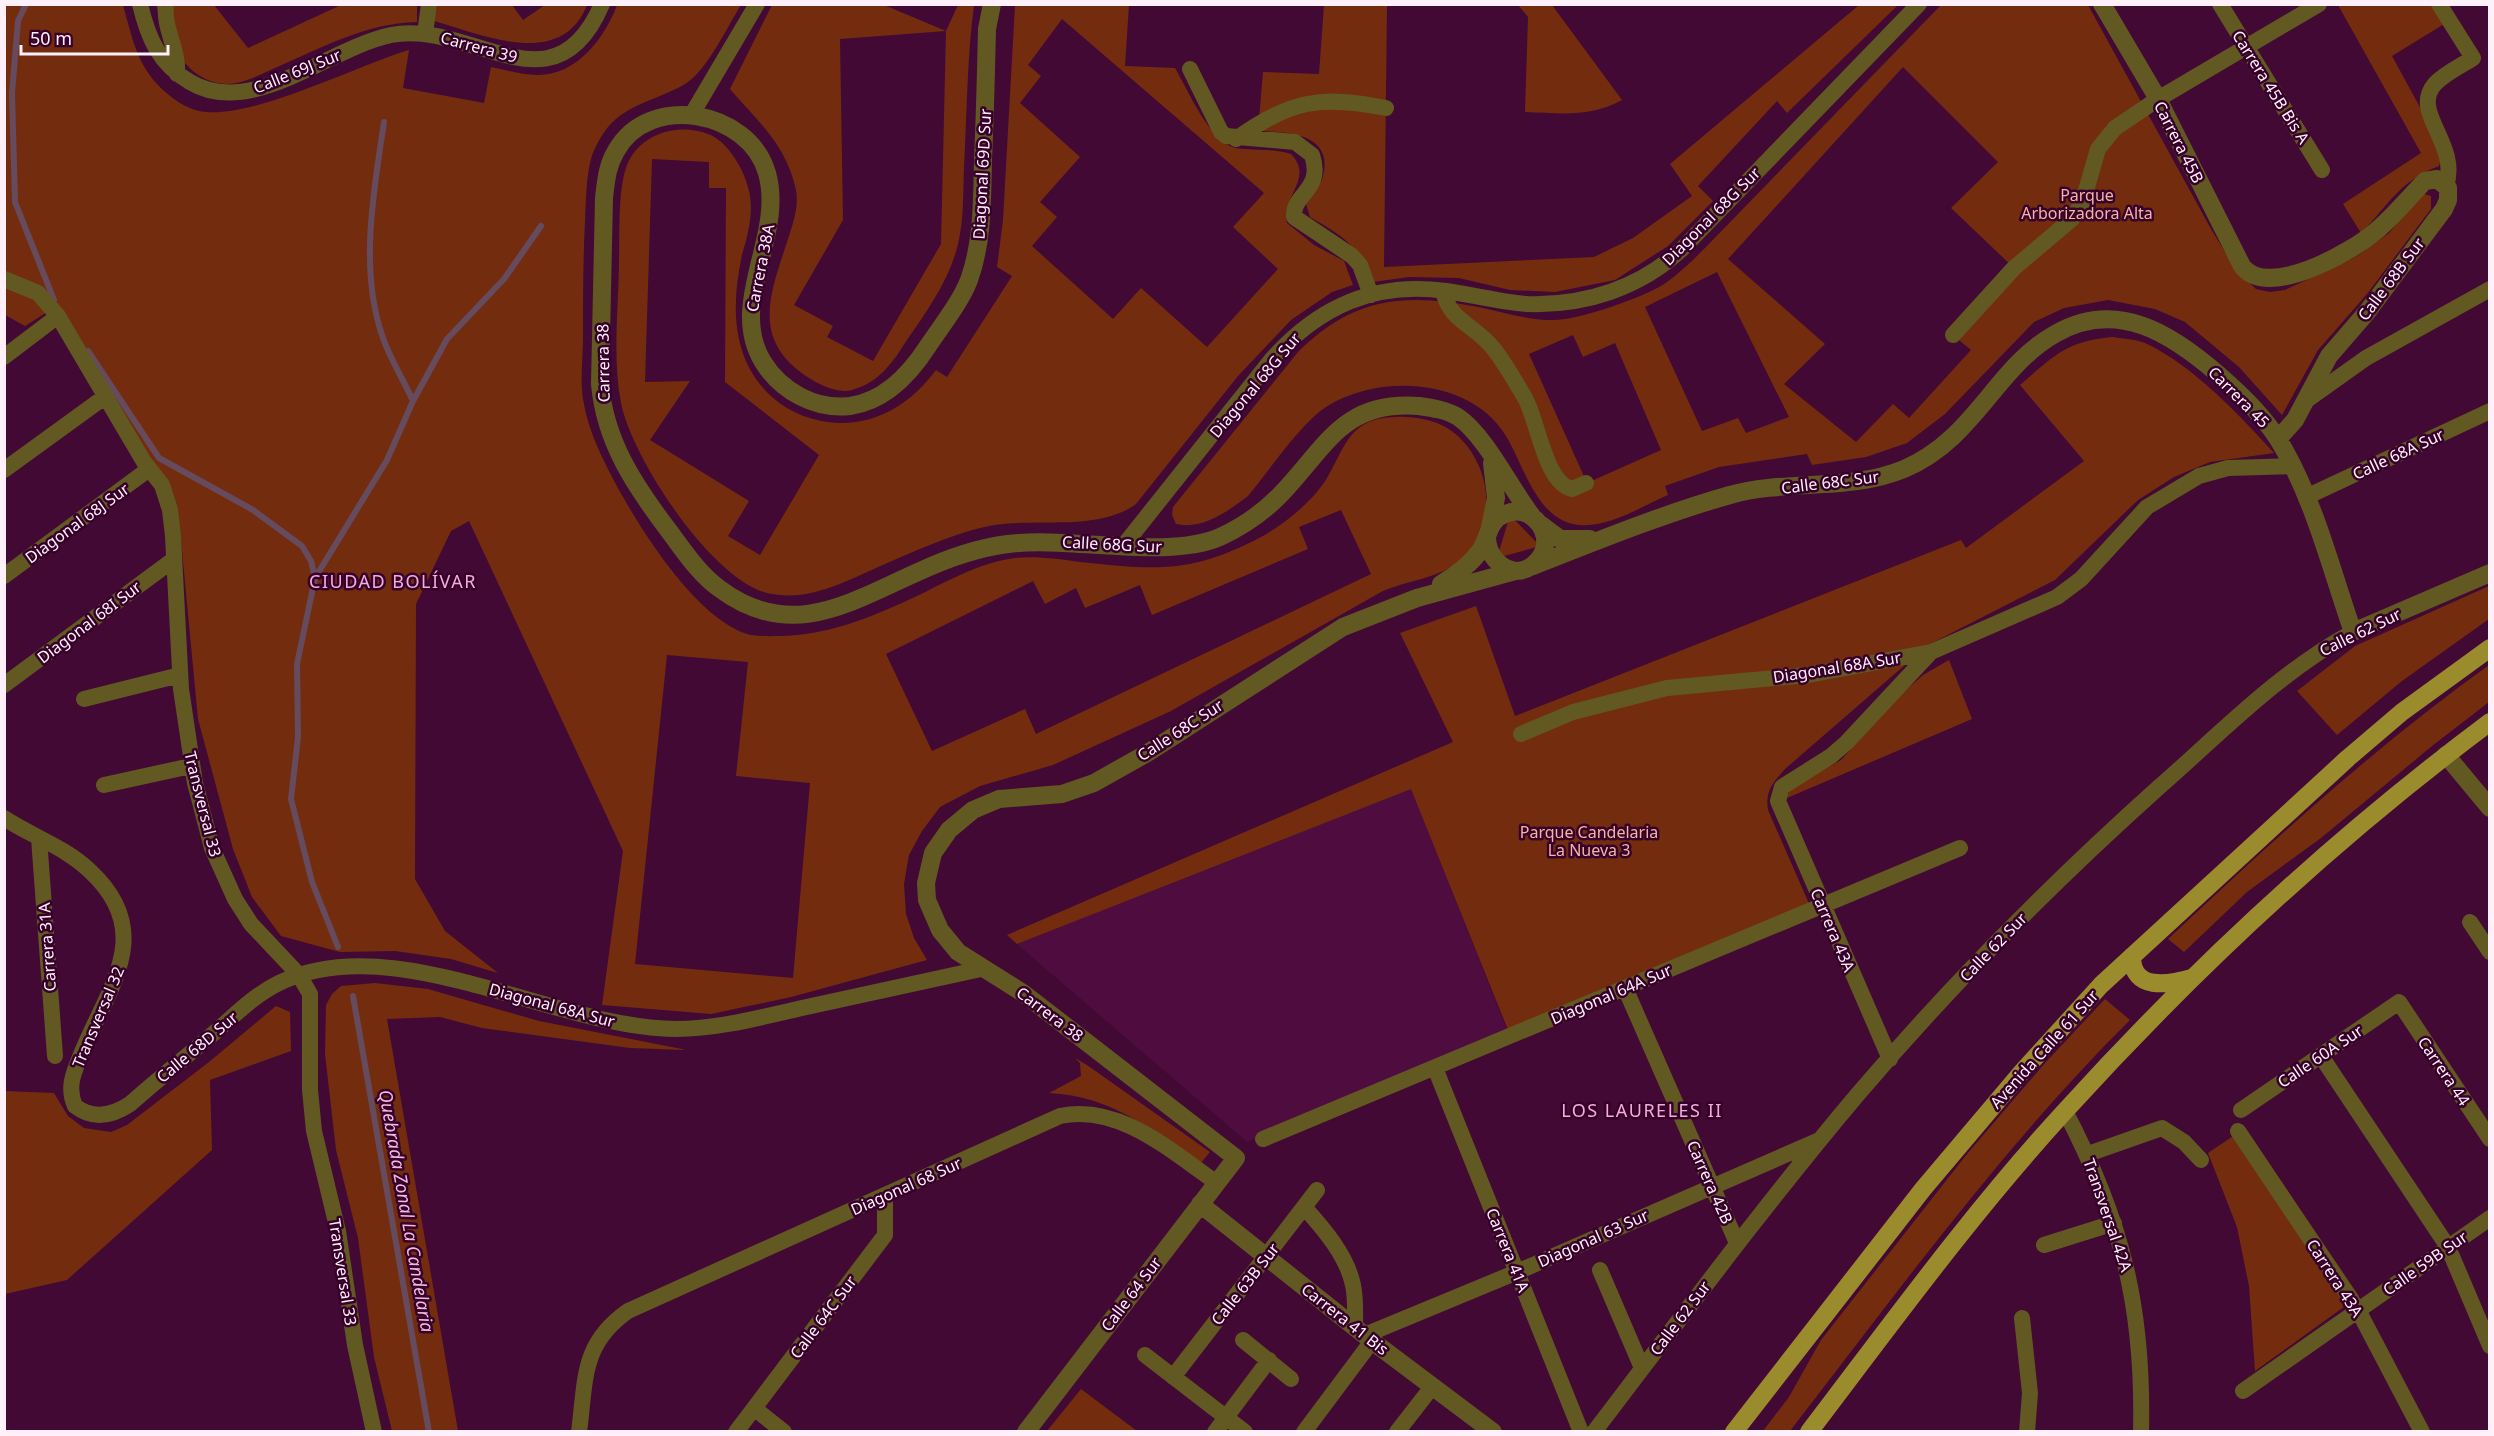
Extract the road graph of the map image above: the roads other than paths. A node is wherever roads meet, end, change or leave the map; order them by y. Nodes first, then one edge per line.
1 (140, 4) edge
2 (166, 4) edge
3 (429, 4) edge
4 (602, 4) edge
5 (757, 4) edge
6 (992, 4) edge
7 (1919, 4) edge
8 (2102, 4) edge
9 (2220, 4) edge
10 (2319, 4) edge
11 (2439, 4) edge
12 (425, 34) junction
13 (366, 43) joint
14 (2246, 47) junction
15 (1190, 69) dead end
16 (177, 74) junction
17 (2158, 99) junction
18 (1386, 108) dead end
19 (692, 114) junction
20 (1236, 139) junction
21 (2322, 170) dead end
22 (2446, 186) junction
23 (4, 279) edge
24 (2490, 289) edge
25 (1443, 291) junction
26 (1371, 295) junction
27 (58, 316) junction
28 (2072, 326) joint
29 (1953, 335) dead end
30 (4, 357) edge
31 (106, 396) junction
32 (2307, 400) junction
33 (848, 406) joint
34 (2490, 411) edge
35 (2278, 439) junction
36 (1488, 453) junction
37 (2293, 466) junction
38 (4, 470) edge
39 (149, 470) junction
40 (1586, 483) dead end
41 (2306, 497) junction
42 (1536, 520) junction
43 (1488, 533) junction
44 (1610, 536) junction
45 (1124, 545) junction
46 (173, 560) junction
47 (1524, 568) junction
48 (2490, 573) edge
49 (4, 576) edge
50 (1417, 598) junction
51 (754, 608) joint
52 (2354, 632) junction
53 (2490, 648) edge
54 (1931, 652) junction
55 (180, 675) junction
56 (4, 685) edge
57 (84, 699) dead end
58 (2490, 722) edge
59 (1521, 734) dead end
60 (2446, 755) junction
61 (191, 766) junction
62 (104, 785) dead end
63 (2490, 808) edge
64 (4, 818) edge
65 (39, 838) junction
66 (940, 841) joint
67 (1960, 848) dead end
68 (1822, 906) junction
69 (2470, 922) dead end
70 (2490, 952) edge
71 (2132, 956) junction
72 (981, 969) junction
73 (298, 975) junction
74 (2194, 977) junction
75 (1625, 988) junction
76 (2399, 1002) joint
77 (55, 1056) dead end
78 (2320, 1056) junction
79 (1890, 1059) junction
80 (1435, 1068) junction
81 (2241, 1110) dead end
82 (2065, 1111) junction
83 (95, 1115) joint
84 (2238, 1131) dead end
85 (1263, 1139) dead end
86 (1821, 1139) junction
87 (2490, 1139) edge
88 (2088, 1154) junction
89 (1236, 1158) joint
90 (2201, 1160) dead end
91 (1216, 1183) junction
92 (1712, 1186) junction
93 (1317, 1190) dead end
94 (885, 1195) junction
95 (1200, 1204) junction
96 (1304, 1207) junction
97 (2490, 1218) edge
98 (2114, 1223) junction
99 (1737, 1244) junction
100 (2044, 1245) dead end
101 (2448, 1247) junction
102 (1266, 1256) junction
103 (1600, 1270) dead end
104 (1517, 1272) junction
105 (2358, 1310) junction
106 (2022, 1318) dead end
107 (1364, 1334) junction
108 (1243, 1340) dead end
109 (2490, 1346) edge
110 (1144, 1354) dead end
111 (1269, 1360) junction
112 (1642, 1368) junction
113 (1173, 1377) junction
114 (1291, 1379) dead end
115 (1432, 1387) junction
116 (2243, 1391) dead end
117 (754, 1408) junction
118 (1226, 1417) junction
119 (374, 1431) edge
120 (579, 1431) edge
121 (736, 1431) edge
122 (784, 1431) edge
123 (1026, 1431) edge
124 (1215, 1431) edge
125 (1245, 1431) edge
126 (1304, 1431) edge
127 (1397, 1431) edge
128 (1493, 1431) edge
129 (1581, 1431) edge
130 (1594, 1431) edge
131 (1734, 1431) edge
132 (1809, 1431) edge
133 (2027, 1431) edge
134 (2141, 1431) edge
135 (2422, 1431) edge

1 - 16 street, Calle 69J Sur
2 - 16 street
3 - 12 street
4 - 12 street, Carrera 39
5 - 19 street
6 - 33 street, Diagonal 69D Sur
7 - 25 street, Diagonal 68G Sur
8 - 17 street, Carrera 45B
9 - 14 street, Carrera 45B Bis A
10 - 14 street
11 - 22 street
12 - 13 street, Carrera 39
13 - 16 street, Calle 69J Sur
14 - 17 street
14 - 21 street, Carrera 45B Bis A
15 - 20 street
17 - 22 street, Carrera 45B
17 - 29 street
18 - 20 street
19 - 33 street, Carrera 38A
19 - 51 street, Carrera 38
20 - 26 street
22 - 32 street, Calle 68B Sur
23 - 27 street, Transversal 33
24 - 32 street, Calle 68B Sur
25 - 26 street, Diagonal 68G Sur
25 - 40 street
26 - 45 street, Diagonal 68G Sur
27 - 30 street
27 - 31 street, Transversal 33
28 - 35 street, Carrera 45
28 - 44 street, Calle 68C Sur
31 - 38 street
31 - 39 street, Transversal 33
32 - 35 street, Calle 68B Sur
34 - 41 street, Calle 68A Sur
35 - 37 street, Carrera 45
36 - 42 street
36 - 43 street
36 - 45 street, Calle 68G Sur
37 - 41 street, Carrera 45
37 - 54 street, Diagonal 68A Sur
39 - 46 street, Transversal 33
39 - 49 street, Diagonal 68J Sur
41 - 52 street, Carrera 45
42 - 43 street
42 - 44 street, Calle 68C Sur
42 - 47 street
43 - 47 street
43 - 50 street, Calle 68C Sur
44 - 47 street, Calle 68C Sur
45 - 51 street, Calle 68G Sur
46 - 55 street, Transversal 33
46 - 56 street, Diagonal 68I Sur
47 - 50 street, Calle 68C Sur
48 - 52 street, Calle 62 Sur
50 - 66 street, Calle 68C Sur
52 - 79 street, Calle 62 Sur
53 - 71 main road, Avenida Calle 61 Sur
54 - 59 street, Diagonal 68A Sur
54 - 68 street, Carrera 43A
55 - 57 street
55 - 61 street, Transversal 33
58 - 60 main road
60 - 63 street
60 - 74 main road
61 - 62 street
61 - 73 street, Transversal 33
64 - 65 street, Transversal 32
65 - 77 street, Carrera 31A
65 - 83 street, Transversal 32
66 - 72 street, Carrera 38
67 - 68 street, Diagonal 64A Sur
68 - 75 street, Diagonal 64A Sur
68 - 79 street, Carrera 43A
69 - 70 street
71 - 74 main road
71 - 131 main road, Avenida Calle 61 Sur
72 - 73 street, Diagonal 68A Sur
72 - 89 street, Carrera 38
73 - 83 street, Calle 68D Sur
73 - 119 street, Transversal 33
74 - 82 main road
75 - 80 street, Diagonal 64A Sur
75 - 92 street, Carrera 42B
76 - 78 street, Calle 60A Sur
76 - 87 street, Carrera 44
78 - 81 street, Calle 60A Sur
78 - 101 street
79 - 86 street, Calle 62 Sur
80 - 85 street, Diagonal 64A Sur
80 - 104 street, Carrera 41A
82 - 88 street, Transversal 42A
82 - 132 main road
84 - 105 street, Carrera 43A
86 - 92 street, Diagonal 63 Sur
86 - 99 street, Calle 62 Sur
88 - 90 street
88 - 98 street, Transversal 42A
89 - 91 street, Calle 64 Sur
91 - 94 street, Diagonal 68 Sur
91 - 95 street, Calle 64 Sur
92 - 99 street, Carrera 42B
92 - 104 street, Diagonal 63 Sur
93 - 96 street, Calle 63B Sur
94 - 117 street, Calle 64C Sur
94 - 120 street, Diagonal 68 Sur
95 - 102 street, Carrera 41 Bis
95 - 123 street, Calle 64 Sur
96 - 102 street, Calle 63B Sur
96 - 107 street
97 - 101 street, Calle 59B Sur
98 - 100 street
98 - 134 street, Transversal 42A
99 - 112 street, Calle 62 Sur
101 - 105 street, Calle 59B Sur
101 - 109 street
102 - 107 street, Carrera 41 Bis
102 - 113 street, Calle 63B Sur
103 - 112 street
104 - 107 street, Diagonal 63 Sur
104 - 129 street, Carrera 41A
105 - 116 street, Calle 59B Sur
105 - 135 street, Carrera 43A
106 - 133 street
107 - 115 street, Carrera 41 Bis
107 - 126 street
108 - 111 street
110 - 113 street
111 - 114 street
111 - 118 street
112 - 130 street, Calle 62 Sur
113 - 118 street
115 - 127 street
115 - 128 street, Carrera 41 Bis
117 - 121 street, Calle 64C Sur
117 - 122 street
118 - 124 street
118 - 125 street

